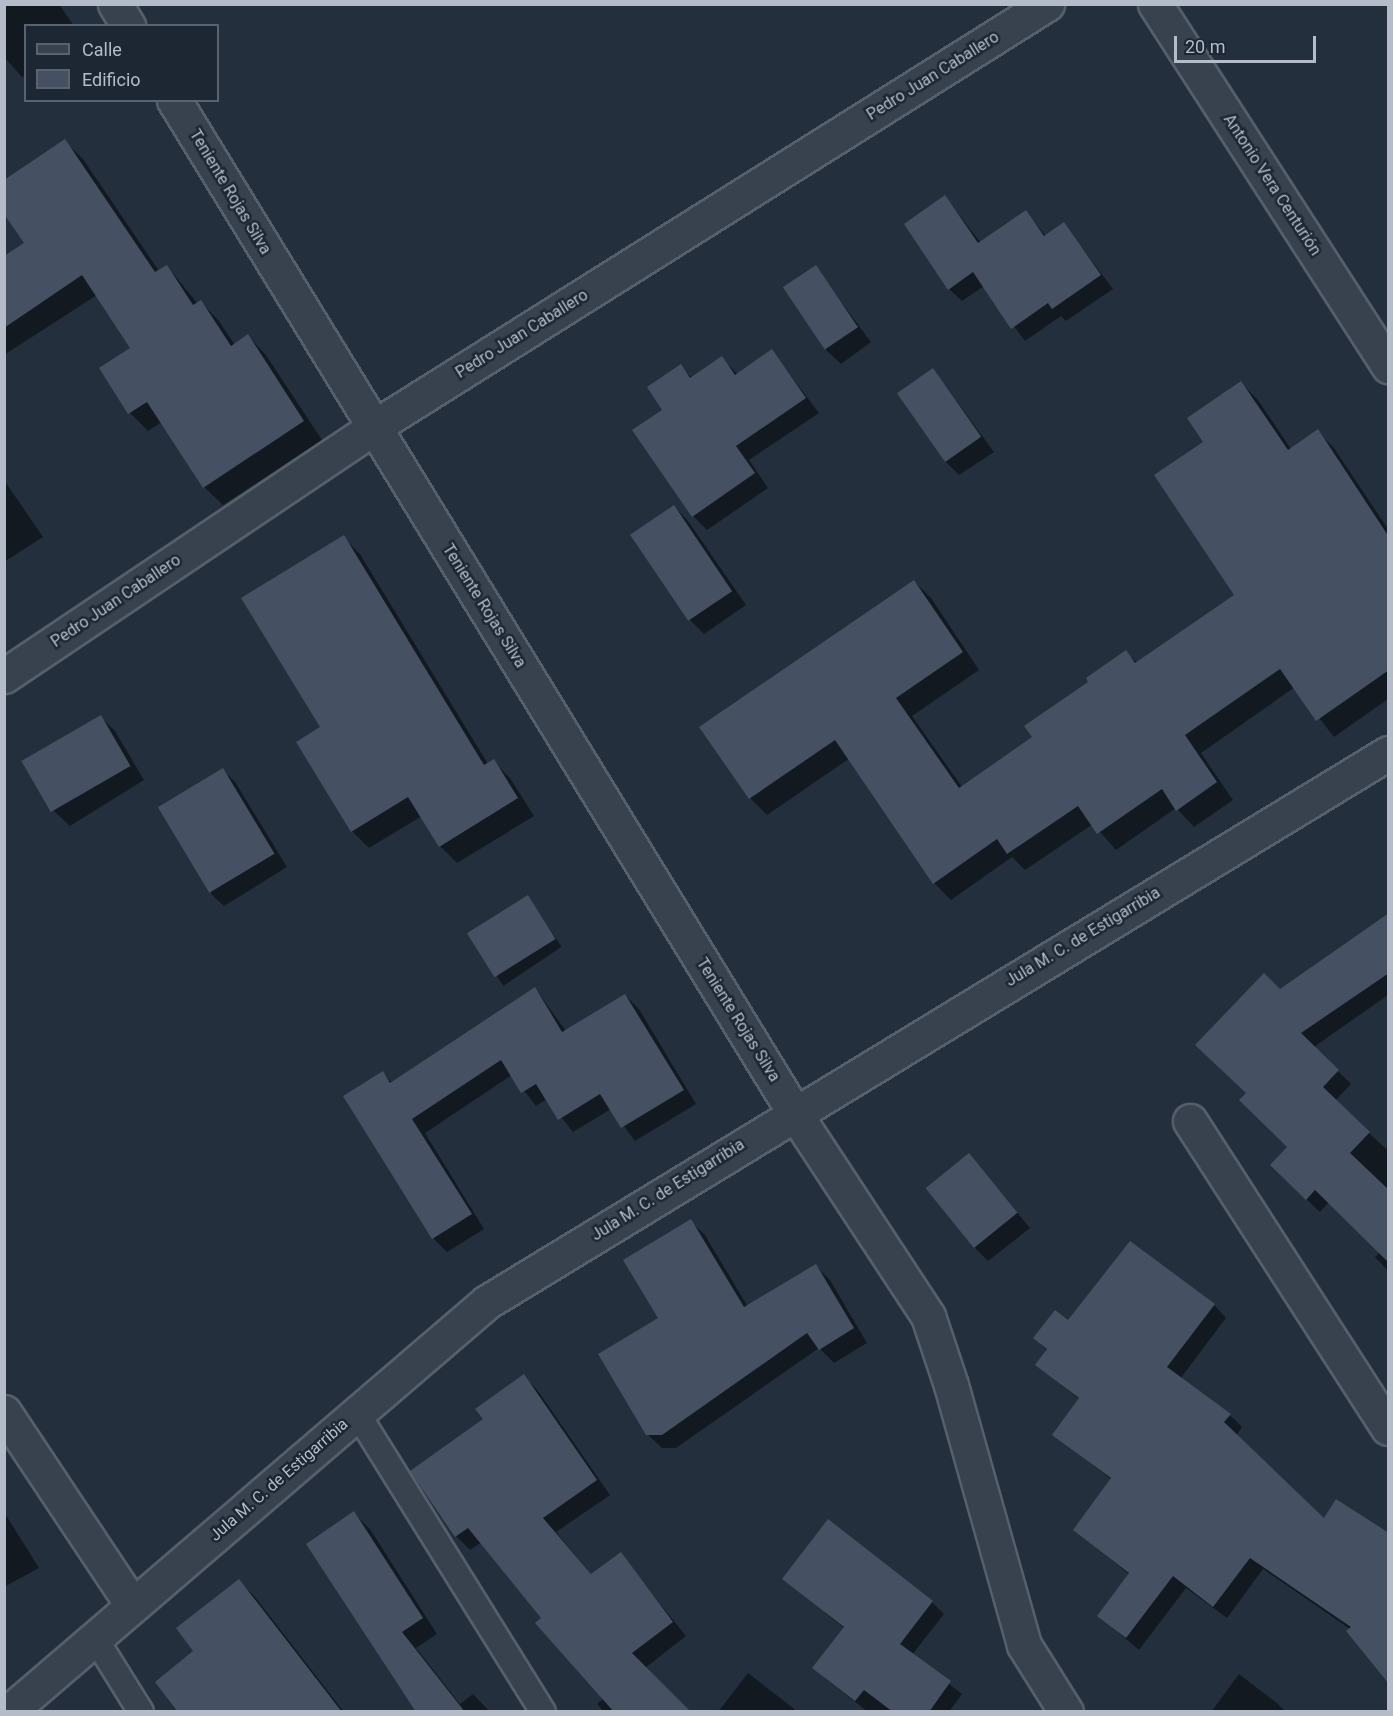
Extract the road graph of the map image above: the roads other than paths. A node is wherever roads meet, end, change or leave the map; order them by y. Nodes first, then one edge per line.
1 (115, 4) edge
2 (1047, 4) edge
3 (1155, 4) edge
4 (127, 24) edge
5 (175, 102) edge
6 (1389, 366) edge
7 (374, 426) junction
8 (4, 676) edge
9 (1389, 753) edge
10 (794, 1112) junction
11 (1190, 1122) dead end
12 (4, 1412) edge
13 (357, 1413) junction
14 (1389, 1428) edge
15 (132, 1605) junction
16 (95, 1638) junction
17 (9, 1712) edge
18 (141, 1712) edge
19 (543, 1712) edge
20 (1066, 1712) edge

1 - 4 street
2 - 7 street, Pedro Juan Caballero
3 - 6 street, Antonio Vera Centurión
5 - 7 street, Teniente Rojas Silva
7 - 8 street, Pedro Juan Caballero
7 - 10 street, Teniente Rojas Silva
9 - 10 street, Jula M. C. de Estigarribia
10 - 13 street, Jula M. C. de Estigarribia
10 - 20 street, Teniente Rojas Silva
11 - 14 street
12 - 15 street
13 - 15 street, Jula M. C. de Estigarribia
13 - 19 lane
15 - 16 street, Jula M. C. de Estigarribia
16 - 17 street, Jula M. C. de Estigarribia
16 - 18 lane

